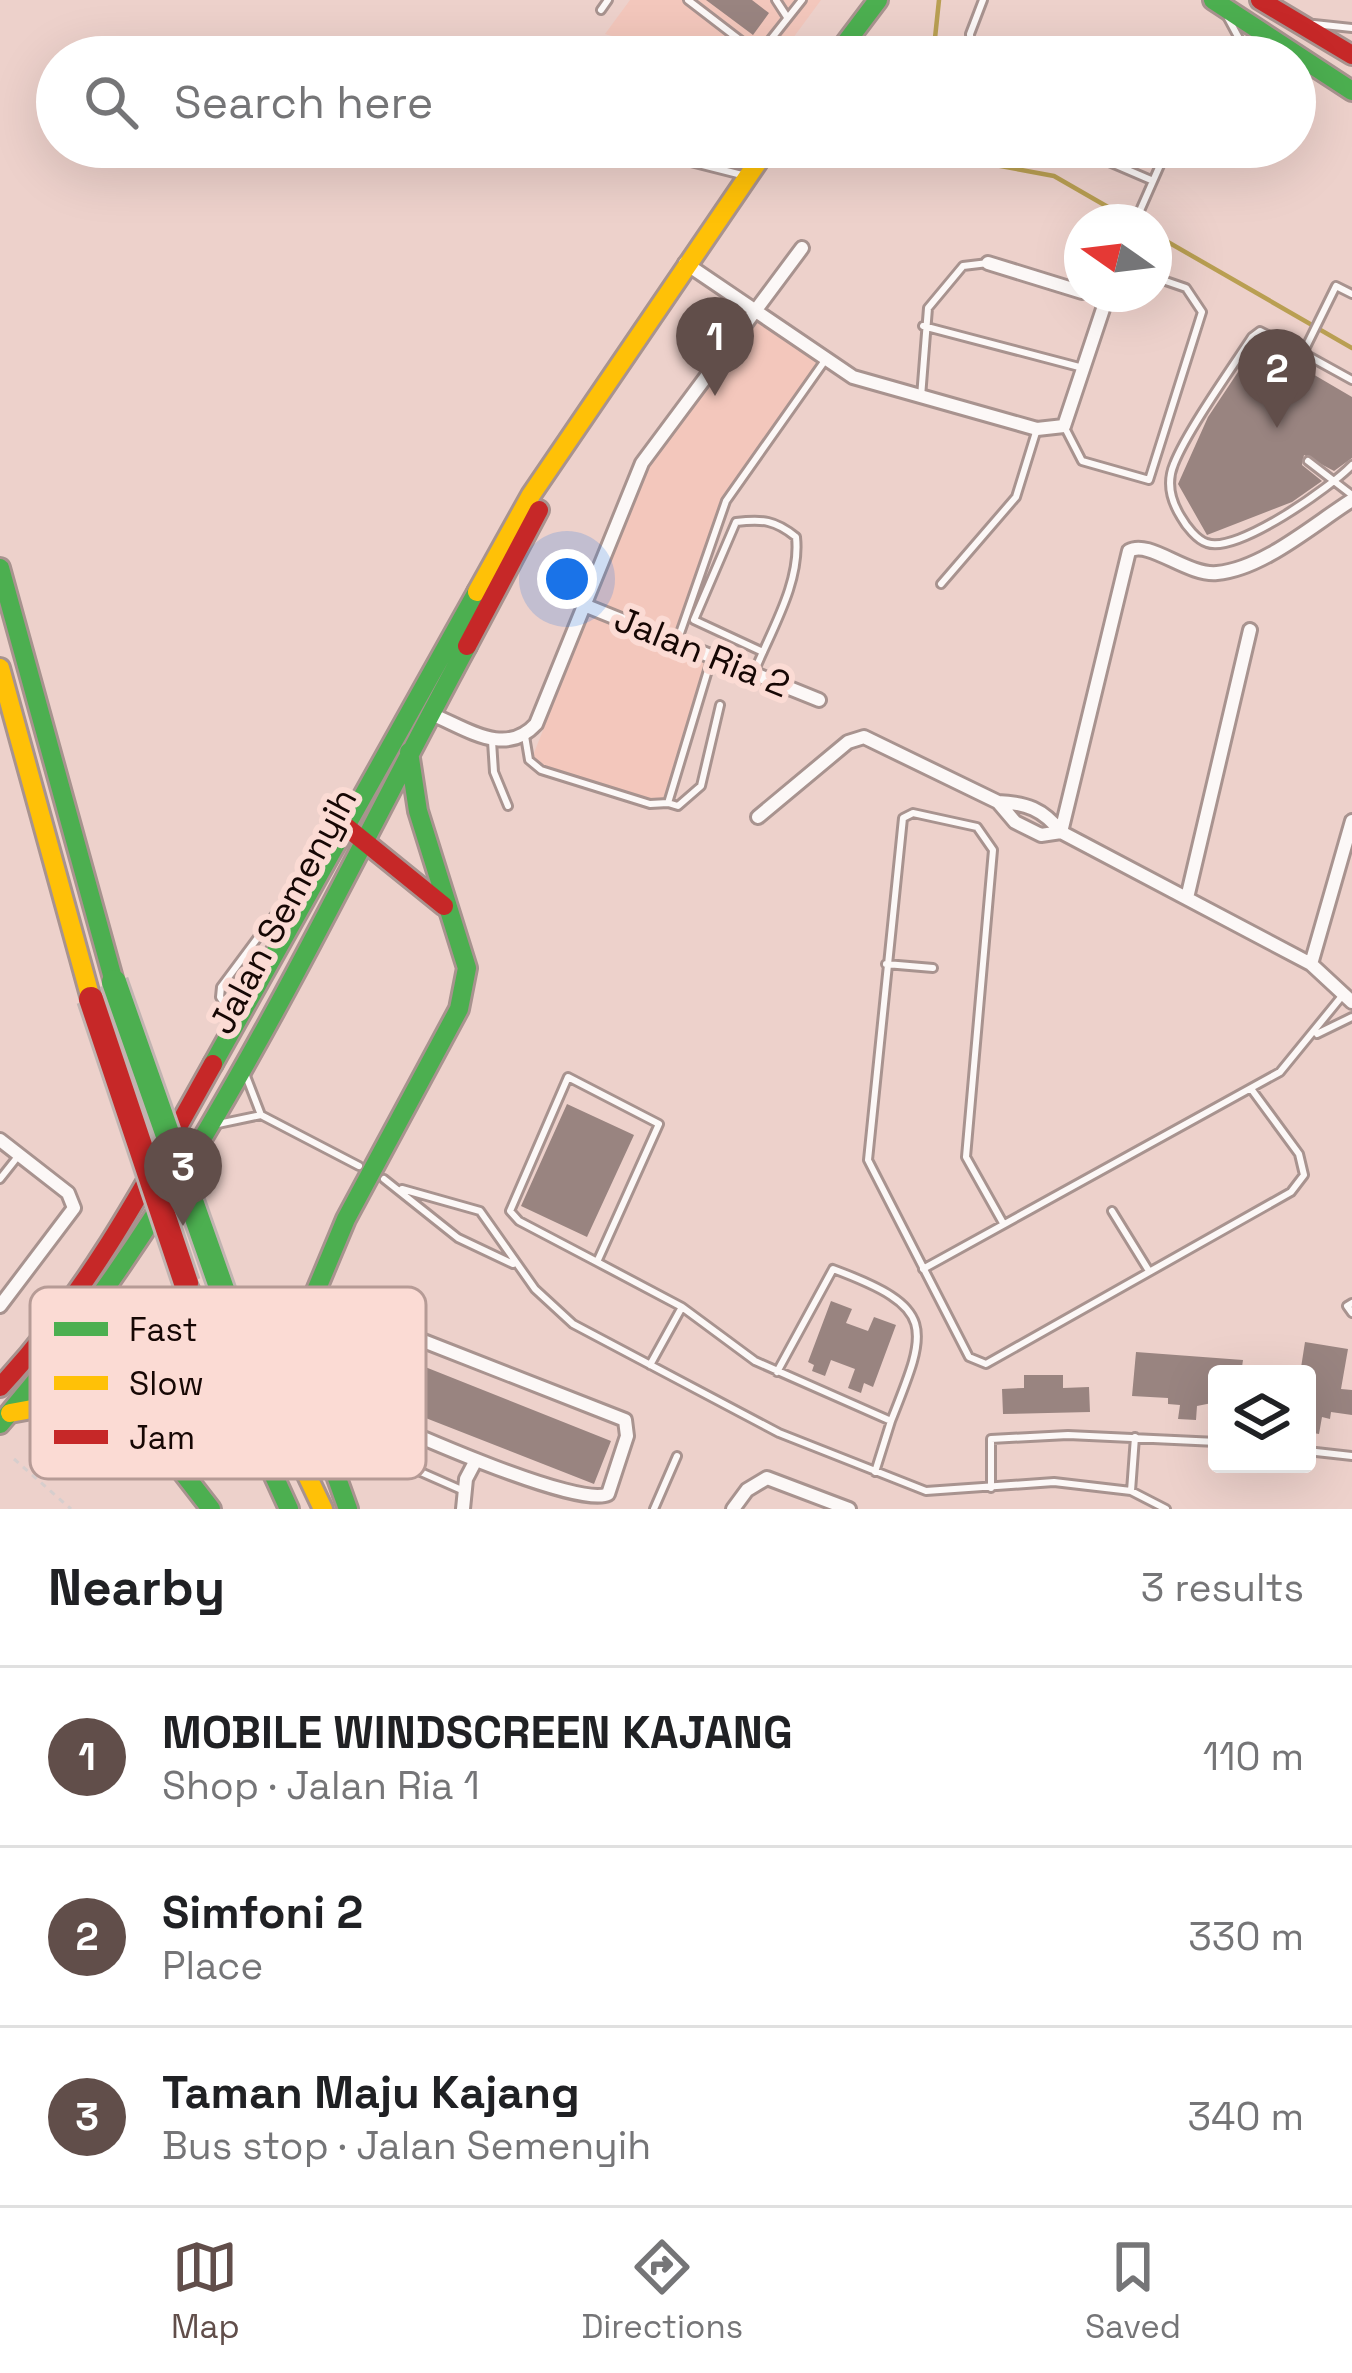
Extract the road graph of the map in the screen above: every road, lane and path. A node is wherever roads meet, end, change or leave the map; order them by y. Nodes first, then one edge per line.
1 (608, 0) edge
2 (688, 0) edge
3 (776, 0) edge
4 (802, 0) edge
5 (878, 0) edge
6 (982, 0) edge
7 (1260, 0) edge
8 (1219, 5) edge
9 (601, 10) dead end
10 (1282, 15) junction
11 (788, 18) junction
12 (1352, 28) edge
13 (735, 36) edge
14 (774, 36) edge
15 (851, 36) edge
16 (970, 36) edge
17 (1237, 36) edge
18 (1267, 36) edge
19 (1352, 55) edge
20 (1316, 68) edge
21 (1352, 91) edge
22 (714, 168) edge
23 (752, 168) edge
24 (1123, 168) edge
25 (1157, 168) edge
26 (746, 176) junction
27 (1151, 180) junction
28 (1142, 204) edge
29 (802, 248) dead end
30 (685, 262) junction
31 (988, 263) joint
32 (1172, 283) edge
33 (1064, 287) edge
34 (1352, 294) edge
35 (754, 311) junction
36 (1103, 312) edge
37 (923, 326) junction
38 (1303, 353) junction
39 (826, 359) junction
40 (1087, 369) junction
41 (1352, 380) edge
42 (921, 397) junction
43 (592, 409) junction
44 (1064, 426) junction
45 (1037, 429) junction
46 (1308, 461) dead end
47 (1352, 465) edge
48 (1337, 481) junction
49 (1352, 498) edge
50 (0, 568) edge
51 (941, 584) dead end
52 (584, 605) junction
53 (1250, 630) dead end
54 (676, 643) junction
55 (763, 652) junction
56 (712, 657) junction
57 (0, 668) edge
58 (754, 674) junction
59 (819, 700) dead end
60 (720, 705) dead end
61 (431, 714) junction
62 (525, 736) junction
63 (492, 741) junction
64 (409, 752) junction
65 (998, 802) junction
66 (668, 803) junction
67 (508, 806) dead end
68 (758, 817) dead end
69 (1352, 821) edge
70 (354, 832) junction
71 (1061, 832) junction
72 (1187, 898) junction
73 (446, 908) junction
74 (886, 964) junction
75 (1311, 964) junction
76 (934, 968) dead end
77 (1348, 998) edge
78 (1352, 1018) edge
79 (1313, 1035) junction
80 (230, 1068) junction
81 (1252, 1090) junction
82 (261, 1115) junction
83 (201, 1136) junction
84 (0, 1140) edge
85 (19, 1155) junction
86 (358, 1166) dead end
87 (0, 1179) edge
88 (384, 1179) dead end
89 (402, 1189) junction
90 (1112, 1211) dead end
91 (1003, 1223) junction
92 (597, 1262) junction
93 (517, 1266) junction
94 (923, 1269) junction
95 (1149, 1271) junction
96 (88, 1287) edge
97 (106, 1287) edge
98 (188, 1287) edge
99 (220, 1287) edge
100 (318, 1287) edge
101 (0, 1306) edge
102 (682, 1307) junction
103 (426, 1342) edge
104 (30, 1365) edge
105 (650, 1365) junction
106 (777, 1372) junction
107 (30, 1380) edge
108 (0, 1387) edge
109 (4, 1419) edge
110 (890, 1421) junction
111 (1135, 1437) junction
112 (426, 1438) edge
113 (1208, 1441) edge
114 (1316, 1452) edge
115 (677, 1456) dead end
116 (1352, 1456) edge
117 (14, 1459) dead end
118 (476, 1460) junction
119 (875, 1472) junction
120 (30, 1473) edge
121 (426, 1475) edge
122 (37, 1479) edge
123 (188, 1479) edge
124 (276, 1479) edge
125 (308, 1479) edge
126 (337, 1479) edge
127 (992, 1488) junction
128 (1131, 1491) junction
129 (464, 1492) junction
130 (824, 1504) edge
131 (736, 1505) edge
132 (71, 1509) edge
133 (211, 1509) edge
134 (290, 1509) edge
135 (322, 1509) edge
136 (348, 1509) edge
137 (464, 1509) edge
138 (654, 1509) edge
139 (752, 1509) edge
140 (849, 1509) edge
141 (1166, 1509) edge

1 - 9 lane
2 - 13 lane
3 - 11 lane
4 - 11 lane
5 - 15 main road
6 - 16 lane
7 - 10 main road
8 - 17 lane
8 - 18 main road
10 - 12 lane
10 - 19 main road
11 - 14 lane
20 - 21 main road
22 - 26 lane
23 - 26 main road, Jalan Semenyih
24 - 27 lane
25 - 27 lane
26 - 30 main road, Jalan Semenyih
27 - 28 lane
29 - 35 street
30 - 35 street
30 - 43 main road, Jalan Semenyih
31 - 33 street
31 - 37 lane
32 - 44 lane
34 - 38 lane
35 - 39 street
35 - 52 street
36 - 40 street
37 - 40 lane
37 - 42 lane
38 - 41 lane
38 - 48 lane
39 - 42 street
39 - 54 lane
40 - 44 street
42 - 45 street
43 - 61 main road, Jalan Semenyih
43 - 70 main road, Jalan Semenyih
44 - 45 street
45 - 51 lane
46 - 48 lane
47 - 48 lane
48 - 49 lane
49 - 71 street
50 - 99 main road, bridge
52 - 54 street, Jalan Ria 2
52 - 62 street
53 - 72 street
54 - 56 street, Jalan Ria 2
55 - 55 lane
55 - 58 lane
56 - 58 street, Jalan Ria 2
56 - 66 lane
57 - 98 main road, bridge
58 - 59 street, Jalan Ria 2
60 - 66 lane
61 - 63 street
61 - 64 main road, Jalan Semenyih
62 - 63 street
62 - 66 lane
63 - 67 lane
64 - 70 main road, Jalan Semenyih
64 - 73 main road
65 - 68 street
65 - 71 street
65 - 71 street
69 - 75 street
70 - 73 main road
70 - 80 main road, Jalan Semenyih
70 - 80 main road, Jalan Semenyih
71 - 72 street
72 - 75 street
73 - 100 main road
74 - 76 lane
74 - 91 lane
74 - 94 lane
75 - 77 street
77 - 79 lane
78 - 79 lane
79 - 81 lane
80 - 82 lane
80 - 83 main road, Jalan Semenyih
80 - 96 main road, Jalan Semenyih
81 - 91 lane
81 - 95 lane
82 - 83 lane
82 - 86 lane
83 - 97 main road, Jalan Semenyih
84 - 85 street
85 - 87 lane
85 - 101 street
88 - 89 lane
89 - 93 lane
89 - 93 lane
90 - 95 lane
91 - 94 lane
92 - 92 lane
92 - 102 lane
93 - 105 lane
94 - 95 lane
102 - 105 lane
102 - 106 lane
103 - 118 street
104 - 108 main road, Jalan Semenyih
105 - 119 lane
106 - 110 lane
106 - 110 lane
107 - 109 main road, Jalan Semenyih
110 - 119 lane
111 - 113 lane
111 - 127 lane
111 - 128 lane
112 - 118 street
114 - 116 lane
115 - 138 lane
117 - 120 path
118 - 129 street
119 - 127 lane
121 - 129 lane
122 - 132 path
123 - 133 main road
124 - 134 main road, bridge
125 - 135 main road, bridge
126 - 136 main road
127 - 128 lane
128 - 141 lane
129 - 137 street
130 - 131 street
130 - 140 street
131 - 139 lane

